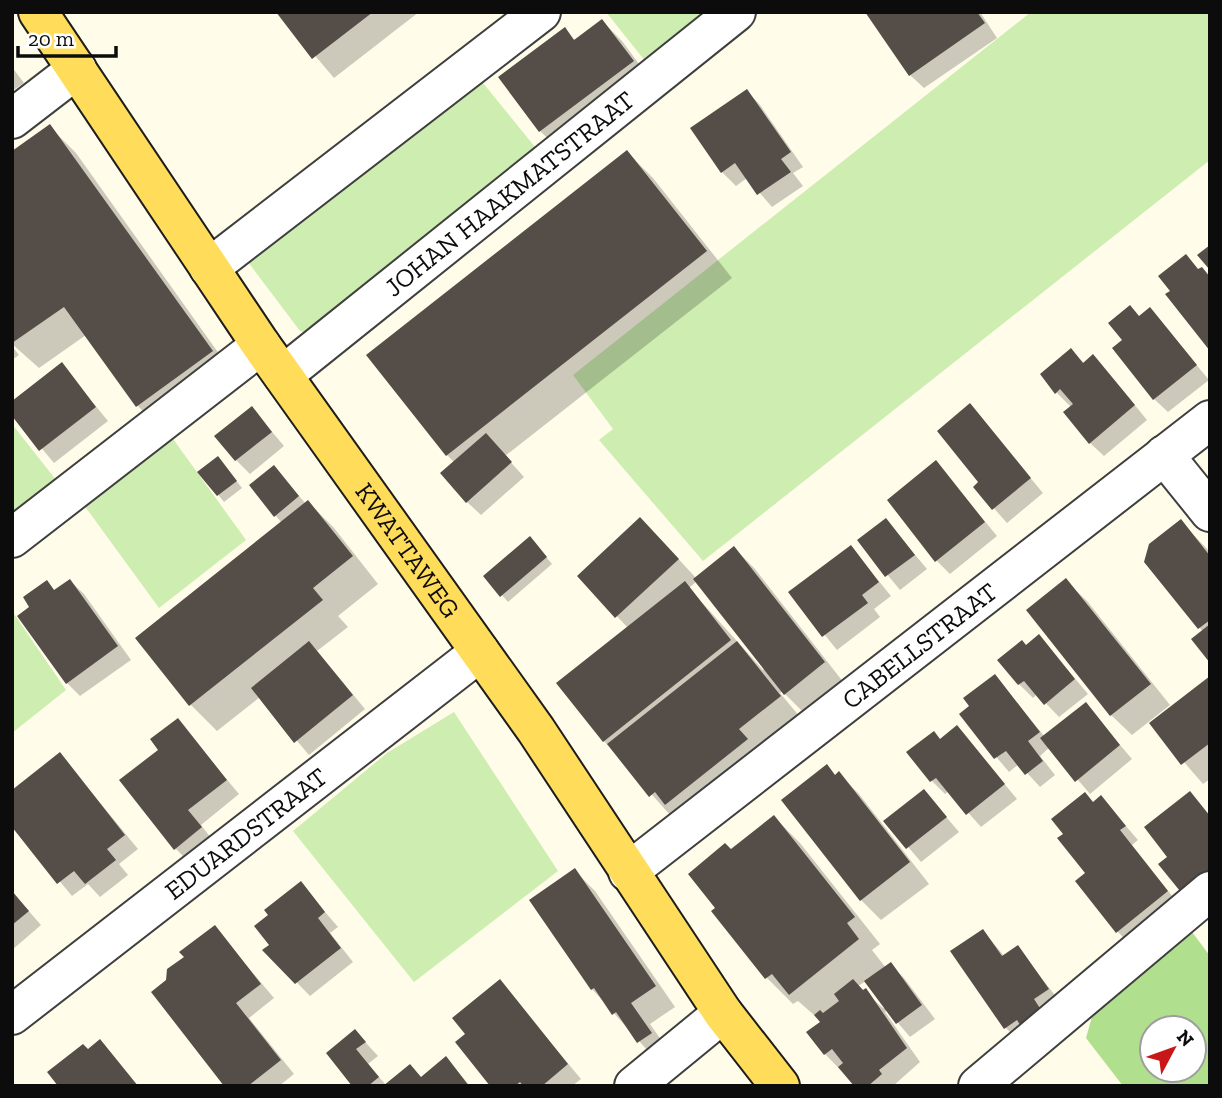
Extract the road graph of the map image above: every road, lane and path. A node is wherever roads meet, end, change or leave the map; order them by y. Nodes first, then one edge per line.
1 (541, 12) edge
2 (736, 12) edge
3 (40, 13) edge
4 (77, 69) junction
5 (12, 119) edge
6 (209, 268) junction
7 (261, 345) junction
8 (283, 375) junction
9 (1210, 420) edge
10 (1164, 455) junction
11 (1210, 512) edge
12 (12, 538) edge
13 (480, 652) junction
14 (628, 872) junction
15 (1210, 891) edge
16 (723, 1013) junction
17 (12, 1015) edge
18 (634, 1086) edge
19 (780, 1086) edge
20 (978, 1086) edge

1 - 6 street
2 - 8 street, JOHAN HAAKMATSTRAAT
3 - 4 main road, KWATTAWEG
4 - 5 street
4 - 6 main road, KWATTAWEG
6 - 7 main road, KWATTAWEG
7 - 8 main road, KWATTAWEG
7 - 12 street
8 - 13 main road, KWATTAWEG
9 - 10 street, CABELLSTRAAT
10 - 11 street
10 - 14 street, CABELLSTRAAT
13 - 14 main road, KWATTAWEG
13 - 17 street, EDUARDSTRAAT
14 - 16 main road, KWATTAWEG
15 - 20 street
16 - 18 street
16 - 19 main road, KWATTAWEG

